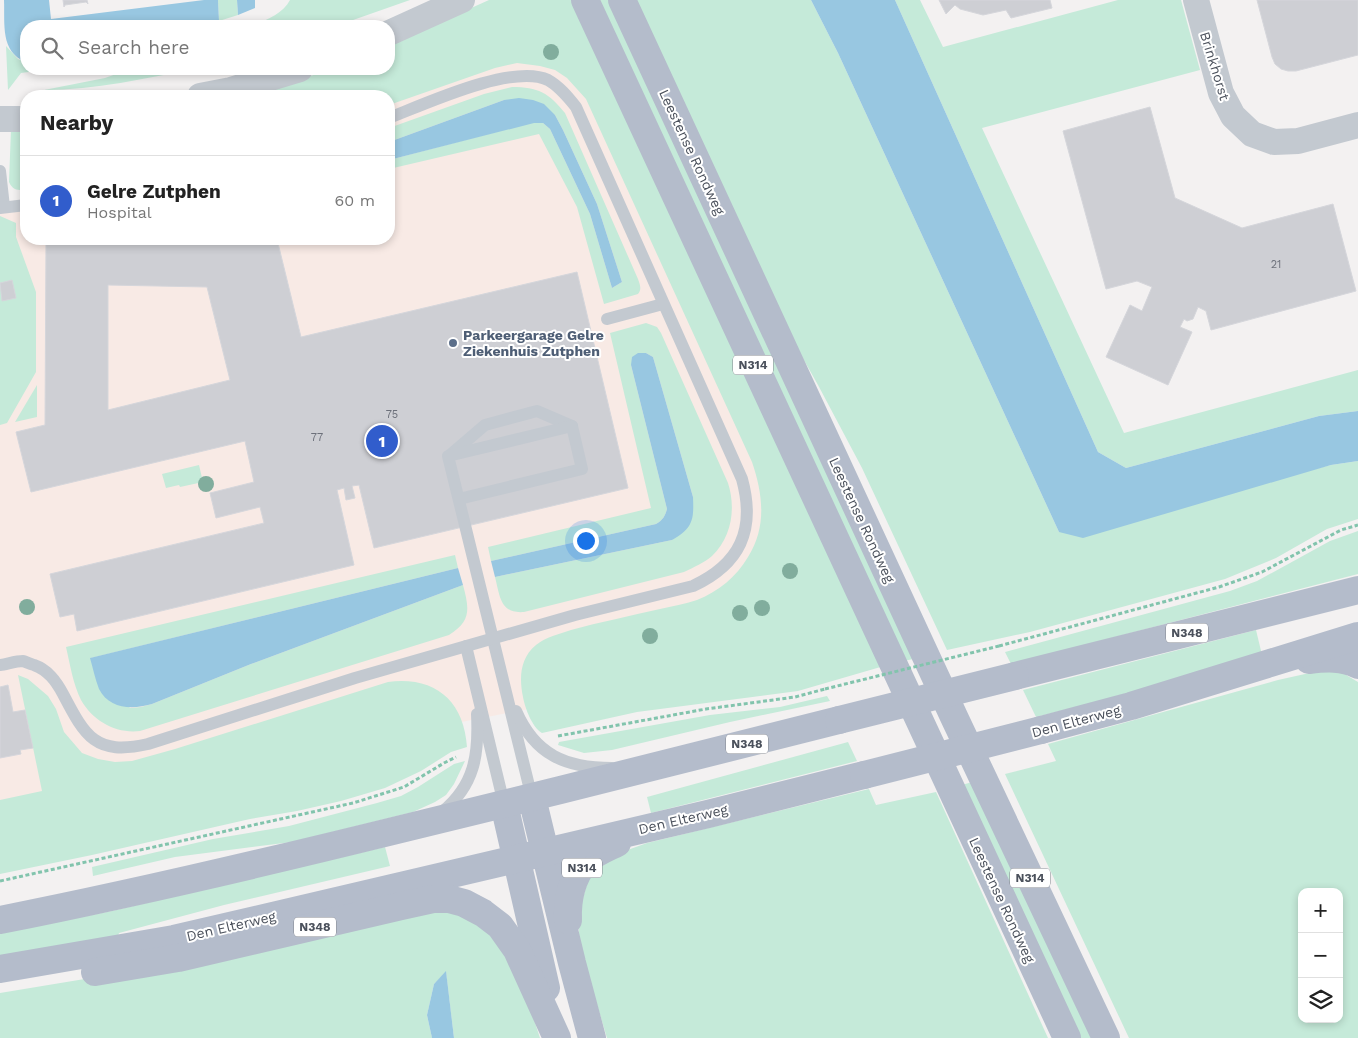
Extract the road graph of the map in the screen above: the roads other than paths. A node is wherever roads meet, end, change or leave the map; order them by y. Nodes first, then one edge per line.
1 (462, 0) edge
2 (585, 0) edge
3 (622, 0) edge
4 (1196, 0) edge
5 (395, 30) edge
6 (280, 75) edge
7 (231, 90) edge
8 (395, 116) edge
9 (20, 118) edge
10 (0, 119) edge
11 (1358, 125) edge
12 (0, 171) edge
13 (20, 206) edge
14 (2, 207) edge
15 (663, 304) junction
16 (607, 319) dead end
17 (572, 426) junction
18 (448, 456) junction
19 (459, 499) junction
20 (1358, 590) edge
21 (1358, 636) edge
22 (493, 638) junction
23 (466, 646) junction
24 (0, 665) edge
25 (1358, 666) edge
26 (1234, 674) junction
27 (502, 676) junction
28 (475, 684) junction
29 (655, 767) junction
30 (532, 798) junction
31 (504, 804) junction
32 (426, 823) junction
33 (667, 823) junction
34 (545, 852) junction
35 (517, 859) junction
36 (0, 920) edge
37 (572, 963) junction
38 (0, 969) edge
39 (0, 986) edge
40 (557, 1038) edge
41 (592, 1038) edge
42 (1067, 1038) edge
43 (1106, 1038) edge

1 - 5 street
2 - 42 main road, Leestense Rondweg / N314
3 - 43 main road, Leestense Rondweg / N314
4 - 11 street, Brinkhorst
6 - 7 street
8 - 15 lane
9 - 10 street
12 - 14 lane
13 - 14 lane
15 - 16 lane
15 - 22 lane
17 - 18 lane
17 - 18 lane
17 - 19 lane
18 - 19 lane
19 - 22 lane
20 - 29 main road, N348, bridge
21 - 26 main road, Den Elterweg / N314
22 - 23 lane
22 - 27 lane
23 - 24 lane
23 - 28 lane
25 - 26 main road, N314
26 - 33 main road, Den Elterweg / N314, bridge
27 - 29 lane
27 - 30 lane
28 - 31 lane
28 - 32 lane
29 - 30 main road, N348
30 - 31 main road, N348
30 - 34 main road, N314
31 - 32 main road, N348
31 - 35 main road, N348
32 - 36 main road, N348
33 - 34 main road, Den Elterweg / N348
33 - 37 main road, N314
34 - 35 main road, Den Elterweg / N348
34 - 37 main road, N314
35 - 38 main road, Den Elterweg / N348
35 - 40 main road, N348
37 - 41 main road, N314
39 - 40 main road, N348

